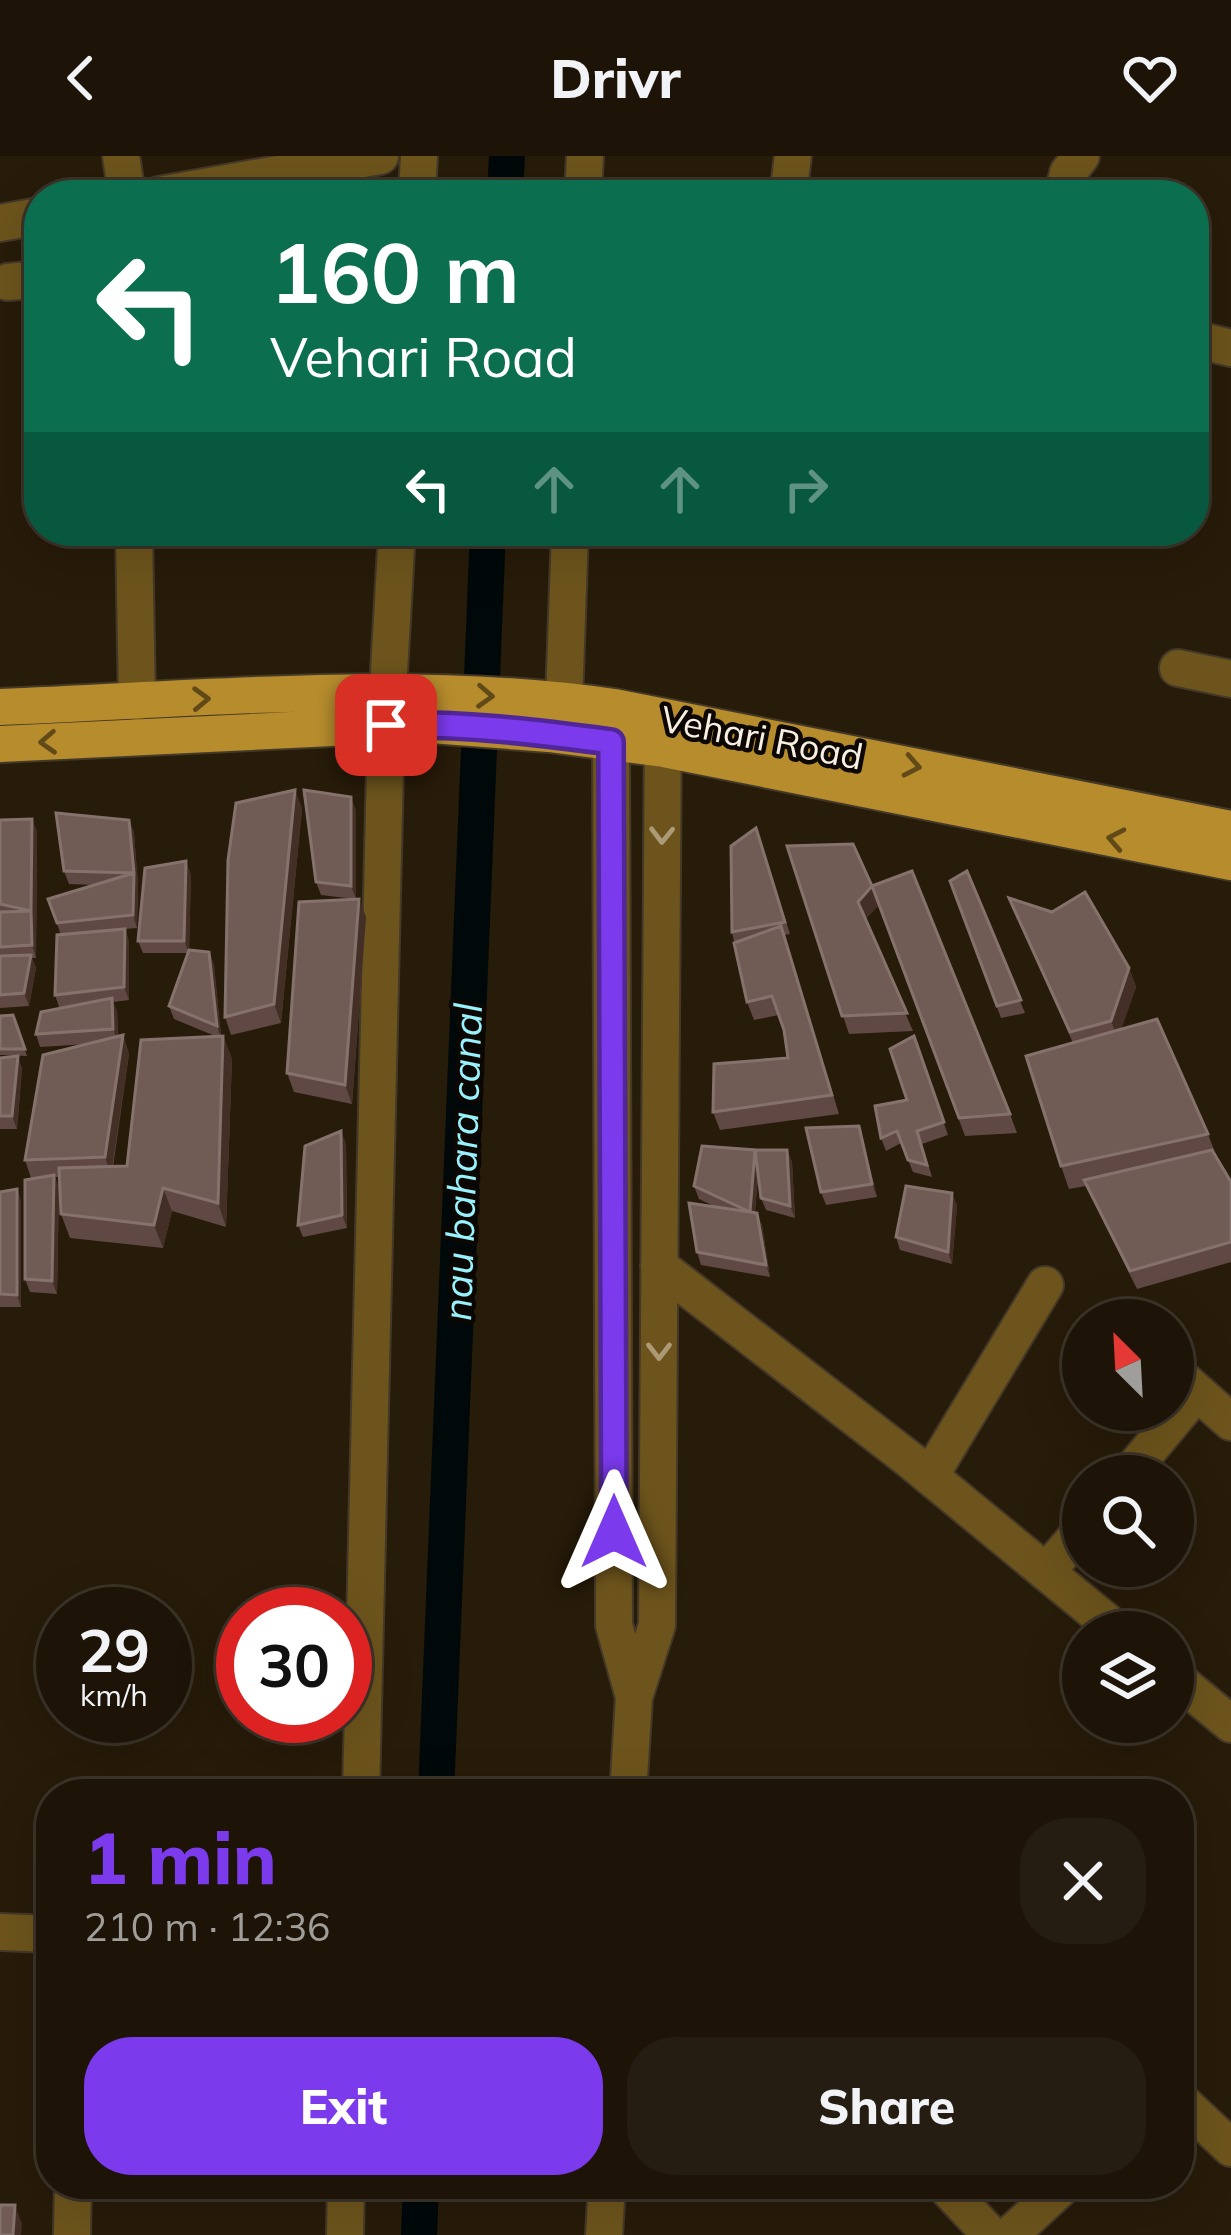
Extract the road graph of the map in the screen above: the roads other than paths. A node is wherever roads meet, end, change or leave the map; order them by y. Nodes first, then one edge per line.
1 (380, 156) edge
2 (244, 180) edge
3 (134, 546) edge
4 (398, 546) edge
5 (569, 546) edge
6 (1178, 668) dead end
7 (1231, 679) edge
8 (137, 702) junction
9 (0, 707) edge
10 (403, 708) junction
11 (554, 711) junction
12 (613, 725) junction
13 (664, 734) junction
14 (0, 744) edge
15 (1231, 829) edge
16 (1231, 862) edge
17 (614, 976) junction
18 (661, 976) junction
19 (614, 1070) junction
20 (661, 1072) junction
21 (659, 1266) junction
22 (1046, 1285) dead end
23 (1231, 1422) edge
24 (1143, 1455) edge
25 (930, 1476) junction
26 (1062, 1553) edge
27 (1046, 1572) junction
28 (1093, 1611) edge
29 (1194, 1693) edge
30 (634, 1697) junction
31 (1231, 1724) edge
32 (362, 1779) edge
33 (629, 1779) edge
34 (0, 1932) edge
35 (36, 1933) edge
36 (1194, 2099) edge
37 (1231, 2148) edge
38 (73, 2199) edge
39 (346, 2199) edge
40 (606, 2199) edge
41 (957, 2199) edge
42 (1049, 2199) edge
43 (72, 2235) edge
44 (345, 2235) edge
45 (604, 2235) edge
46 (992, 2235) edge
47 (1010, 2235) edge

1 - 2 street
3 - 8 street
4 - 10 street
5 - 11 street
6 - 7 street
8 - 9 main road, Vehari Road
8 -> 10 main road, Vehari Road
10 - 11 main road, Vehari Road
10 -> 14 main road, Vehari Road
10 - 32 street
11 - 12 main road, Vehari Road
12 - 13 main road, Vehari Road
12 - 17 street
13 -> 15 main road, Vehari Road
16 -> 13 main road, Vehari Road
13 -> 18 street
17 - 18 street
17 - 19 street
18 - 20 street
19 - 20 street
19 - 30 street
20 - 21 street
21 - 25 street
21 -> 30 street
22 - 25 street
23 - 24 street
25 - 27 street
26 - 27 street
27 - 28 street
29 - 31 street
30 - 33 street
34 - 35 street
36 - 37 street
38 - 43 street
39 - 44 street
40 - 45 street
41 - 46 street
42 - 47 street

